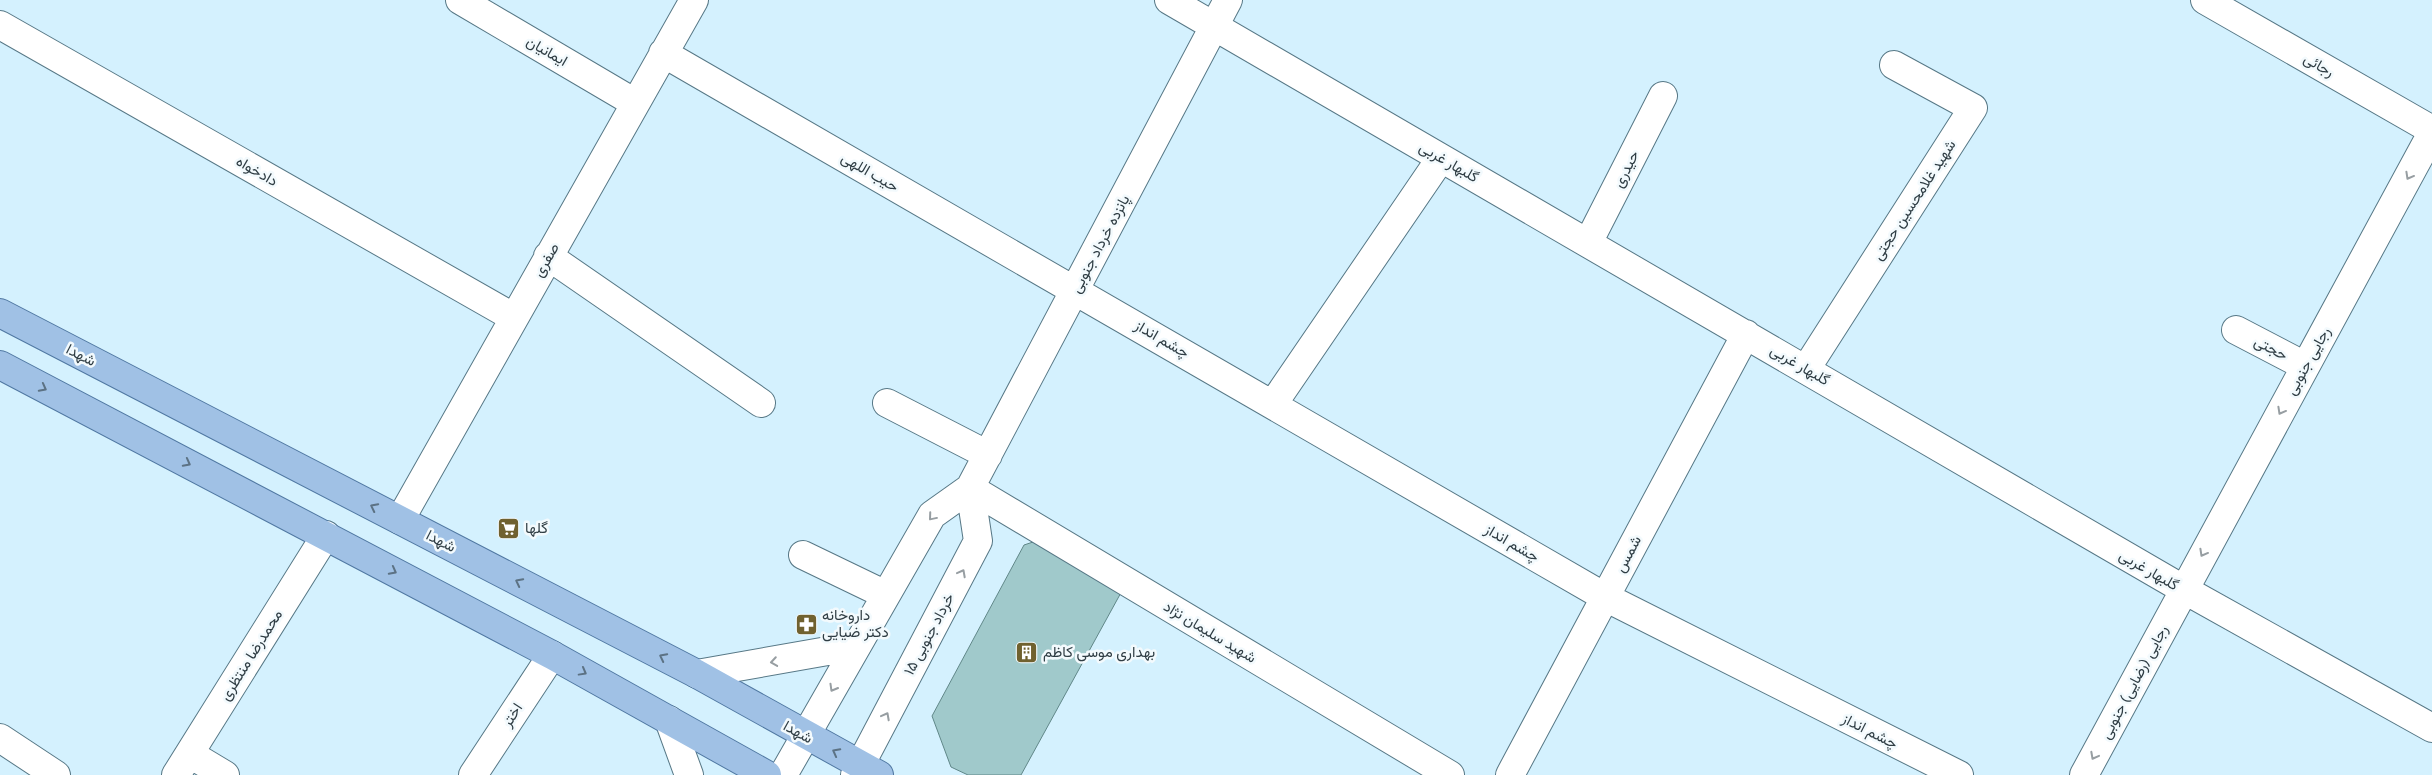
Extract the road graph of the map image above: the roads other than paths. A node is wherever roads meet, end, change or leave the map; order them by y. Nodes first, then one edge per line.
1 (460, 0) edge
2 (694, 0) edge
3 (1169, 0) edge
4 (1228, 0) edge
5 (2205, 0) edge
6 (0, 25) edge
7 (1214, 27) junction
8 (663, 53) junction
9 (1894, 65) dead end
10 (1663, 96) dead end
11 (635, 103) junction
12 (2432, 131) edge
13 (1441, 158) junction
14 (1588, 243) junction
15 (548, 256) junction
16 (1076, 290) junction
17 (0, 313) edge
18 (513, 317) junction
19 (2236, 330) dead end
20 (1746, 334) junction
21 (0, 365) edge
22 (2305, 366) junction
23 (1806, 369) junction
24 (761, 403) dead end
25 (887, 403) dead end
26 (1274, 404) junction
27 (988, 455) junction
28 (970, 488) junction
29 (400, 520) junction
30 (326, 535) junction
31 (803, 555) dead end
32 (2183, 590) junction
33 (886, 595) junction
34 (1605, 597) junction
35 (856, 646) junction
36 (552, 655) junction
37 (697, 674) junction
38 (669, 720) junction
39 (2432, 728) edge
40 (805, 736) junction
41 (0, 738) edge
42 (183, 765) edge
43 (865, 772) edge
44 (56, 775) edge
45 (225, 775) edge
46 (473, 775) edge
47 (689, 775) edge
48 (767, 775) edge
49 (783, 775) edge
50 (1450, 775) edge
51 (1510, 775) edge
52 (1959, 775) edge
53 (2084, 775) edge

1 - 11 street, ایمانیان
2 - 8 street, صفری
3 - 7 street, گلبهار غربی
4 - 7 street, پانزده خرداد جنوبی
5 - 12 street, رجائی
6 - 18 street, دادخواه
7 - 13 street, گلبهار غربی
7 - 16 street, پانزده خرداد جنوبی
8 - 11 street, صفری
8 - 16 street, حیب اللهی
9 - 23 street, شهید غلامحسین حجتی
10 - 14 street, حیدری
11 - 15 street, صفری
12 -> 22 street, رجایی جنوبی
13 - 14 street, گلبهار غربی
13 - 26 street
14 - 20 street, گلبهار غربی
15 - 18 street, صفری
15 - 24 street
16 - 26 street, چشم انداز
16 - 27 street, پانزده خرداد جنوبی
29 -> 17 main road, شهدا
18 - 29 street, صفری
19 - 22 street, حجتی
20 - 23 street, گلبهار غربی
20 - 34 street, شمس
21 -> 30 main road
22 -> 32 street, رجایی جنوبی
23 - 32 street, گلبهار غربی
25 - 27 street
26 - 34 street, چشم انداز
27 - 28 street, پانزده خرداد جنوبی
28 -> 33 street
43 -> 28 street, ۱۵ خرداد جنوبی
28 - 50 street, شهید سلیمان نژاد
37 -> 29 main road, شهدا
30 -> 36 main road
30 - 42 street, محمدرضا منتظری
31 - 33 street
32 - 39 street, گلبهار غربی
32 -> 53 street, رجایی (رضایی) جنوبی
33 - 35 street
34 - 51 street, شمس
34 - 52 street, چشم انداز
35 -> 37 street
35 -> 40 street
36 -> 38 main road
36 - 46 street, اختر
37 - 40 main road, شهدا
38 - 47 street
38 - 48 main road
43 -> 40 main road, شهدا
40 - 49 street
41 - 44 street
42 - 45 street

